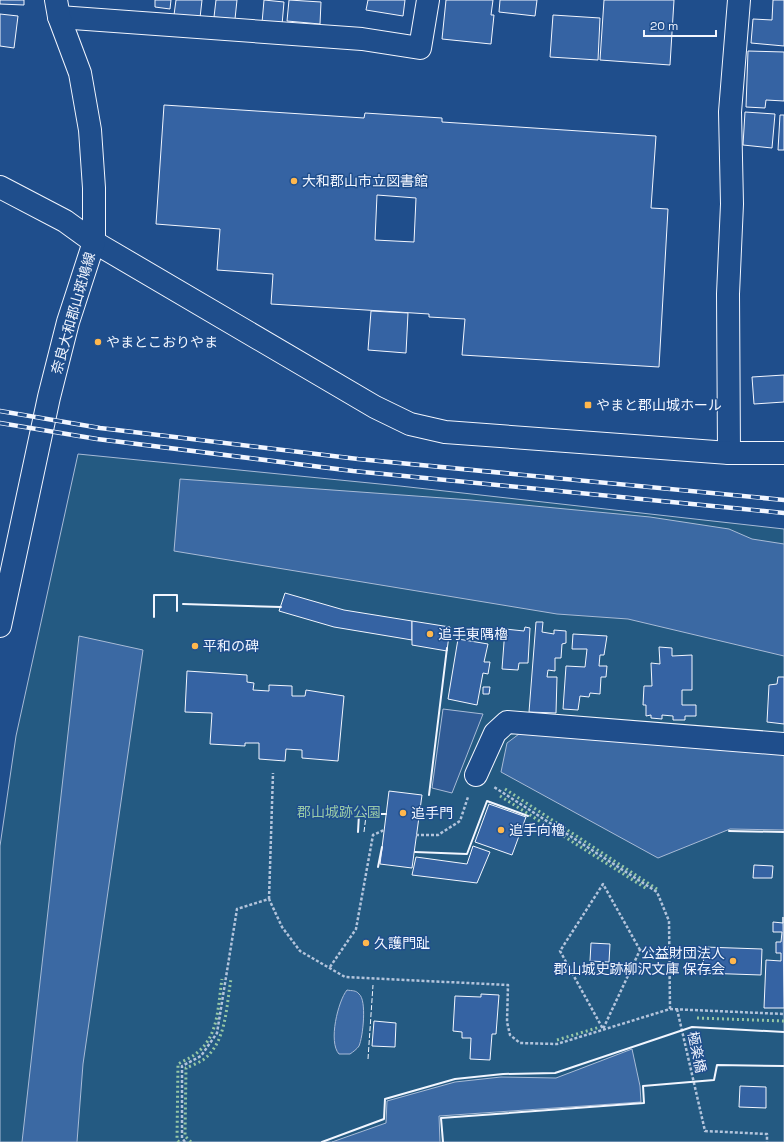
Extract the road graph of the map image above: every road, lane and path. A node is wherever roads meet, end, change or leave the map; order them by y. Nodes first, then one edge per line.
1 (428, 0) edge
2 (739, 0) edge
3 (57, 9) edge
4 (0, 187) edge
5 (94, 242) junction
6 (729, 453) junction
7 (784, 453) edge
8 (0, 626) edge
9 (784, 744) edge
10 (273, 773) dead end
11 (476, 775) junction
12 (384, 830) dead end
13 (416, 834) dead end
14 (269, 899) junction
15 (640, 950) junction
16 (669, 953) junction
17 (330, 967) junction
18 (670, 1009) junction
19 (677, 1009) junction
20 (784, 1014) edge
21 (603, 1029) junction
22 (185, 1142) edge
23 (767, 1142) edge

1 - 3 street
2 - 6 street
3 - 5 street, 奈良大和郡山斑鳩線
4 - 5 street
5 - 6 street
5 - 8 street, 奈良大和郡山斑鳩線
6 - 7 street
9 - 11 street
10 - 14 path
11 - 13 path
11 - 16 path
12 - 17 path
14 - 17 path
14 - 22 path
15 - 16 path
15 - 21 path
15 - 21 path
16 - 18 path
17 - 21 path
18 - 19 path
18 - 21 path
19 - 20 path
19 - 23 path, 極楽橋

